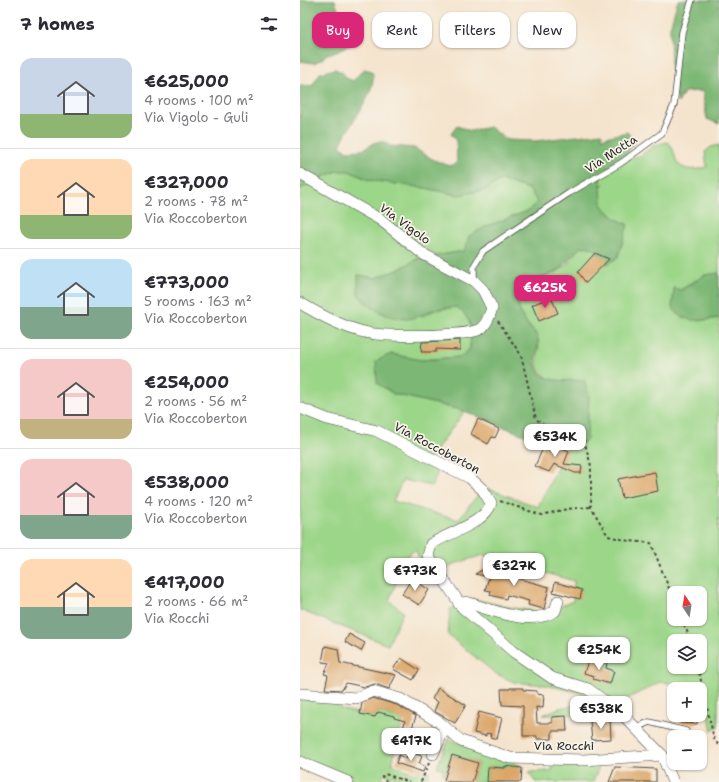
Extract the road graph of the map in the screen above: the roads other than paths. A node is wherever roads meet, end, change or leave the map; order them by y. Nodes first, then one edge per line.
1 (692, 0) edge
2 (300, 174) edge
3 (474, 281) junction
4 (300, 303) edge
5 (300, 408) edge
6 (558, 601) dead end
7 (459, 604) junction
8 (300, 694) edge
9 (444, 727) junction
10 (636, 729) junction
11 (682, 730) edge
12 (433, 754) road end
13 (662, 755) junction
14 (300, 762) edge
15 (348, 782) edge
16 (673, 782) edge

1 - 3 lane, Via Motta
2 - 3 street, Via Vigolo
3 - 4 street
5 - 7 street, Via Roccoberton
6 - 7 street
7 - 10 street
8 - 9 street, Via Rocchi
9 - 12 street
9 - 13 street, Via Rocchi
10 - 11 lane
10 - 13 street
13 - 16 street
14 - 15 street

